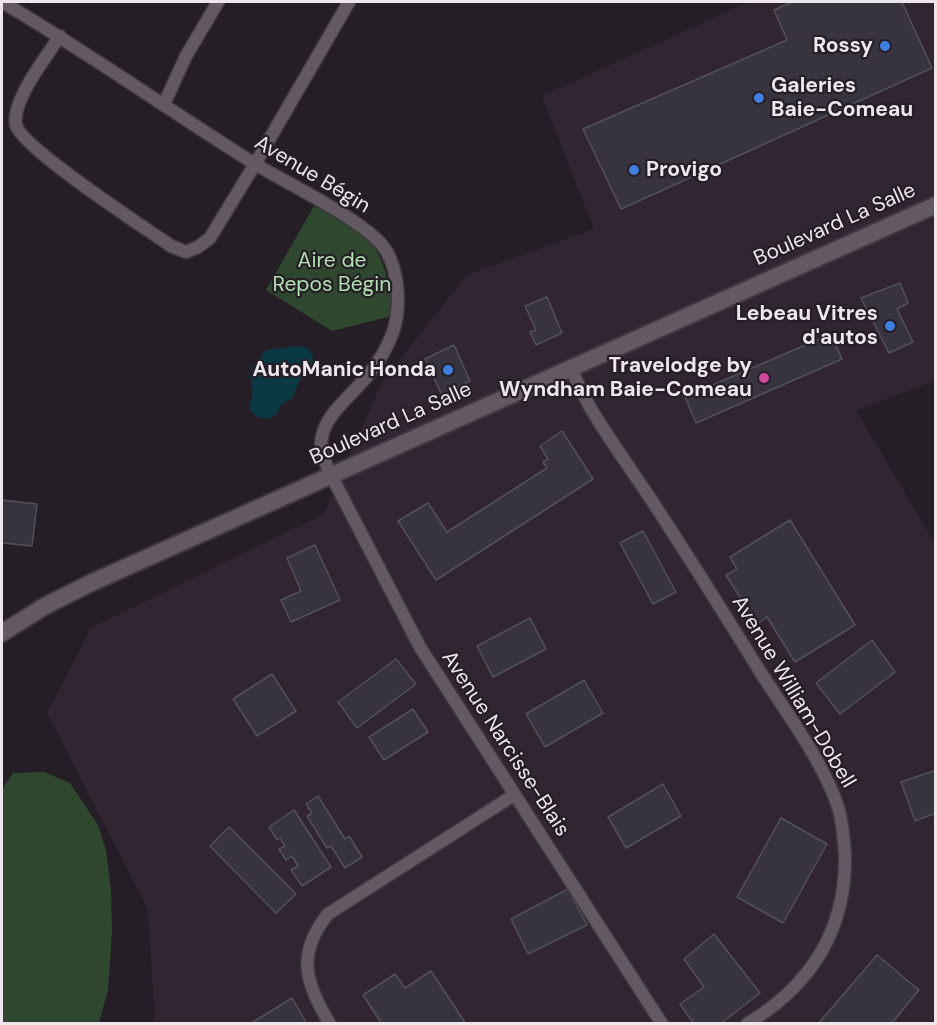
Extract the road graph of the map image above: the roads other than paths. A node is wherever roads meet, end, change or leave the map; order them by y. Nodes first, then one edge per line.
1 (2, 2) edge
2 (218, 2) edge
3 (349, 2) edge
4 (60, 36) junction
5 (164, 104) junction
6 (255, 165) junction
7 (936, 205) edge
8 (570, 369) junction
9 (331, 475) junction
10 (2, 633) edge
11 (514, 795) junction
12 (330, 1023) edge
13 (662, 1023) edge
14 (747, 1023) edge

1 - 4 street, Avenue Bégin
2 - 5 street
3 - 6 street
4 - 5 street, Avenue Bégin
4 - 6 street
5 - 6 street, Avenue Bégin
6 - 9 street, Avenue Bégin
7 - 8 street, Boulevard La Salle
8 - 9 street, Boulevard La Salle
8 - 14 street, Avenue William-Dobell
9 - 10 street, Boulevard La Salle
9 - 11 street, Avenue Narcisse-Blais
11 - 12 street
11 - 13 street, Avenue Narcisse-Blais

